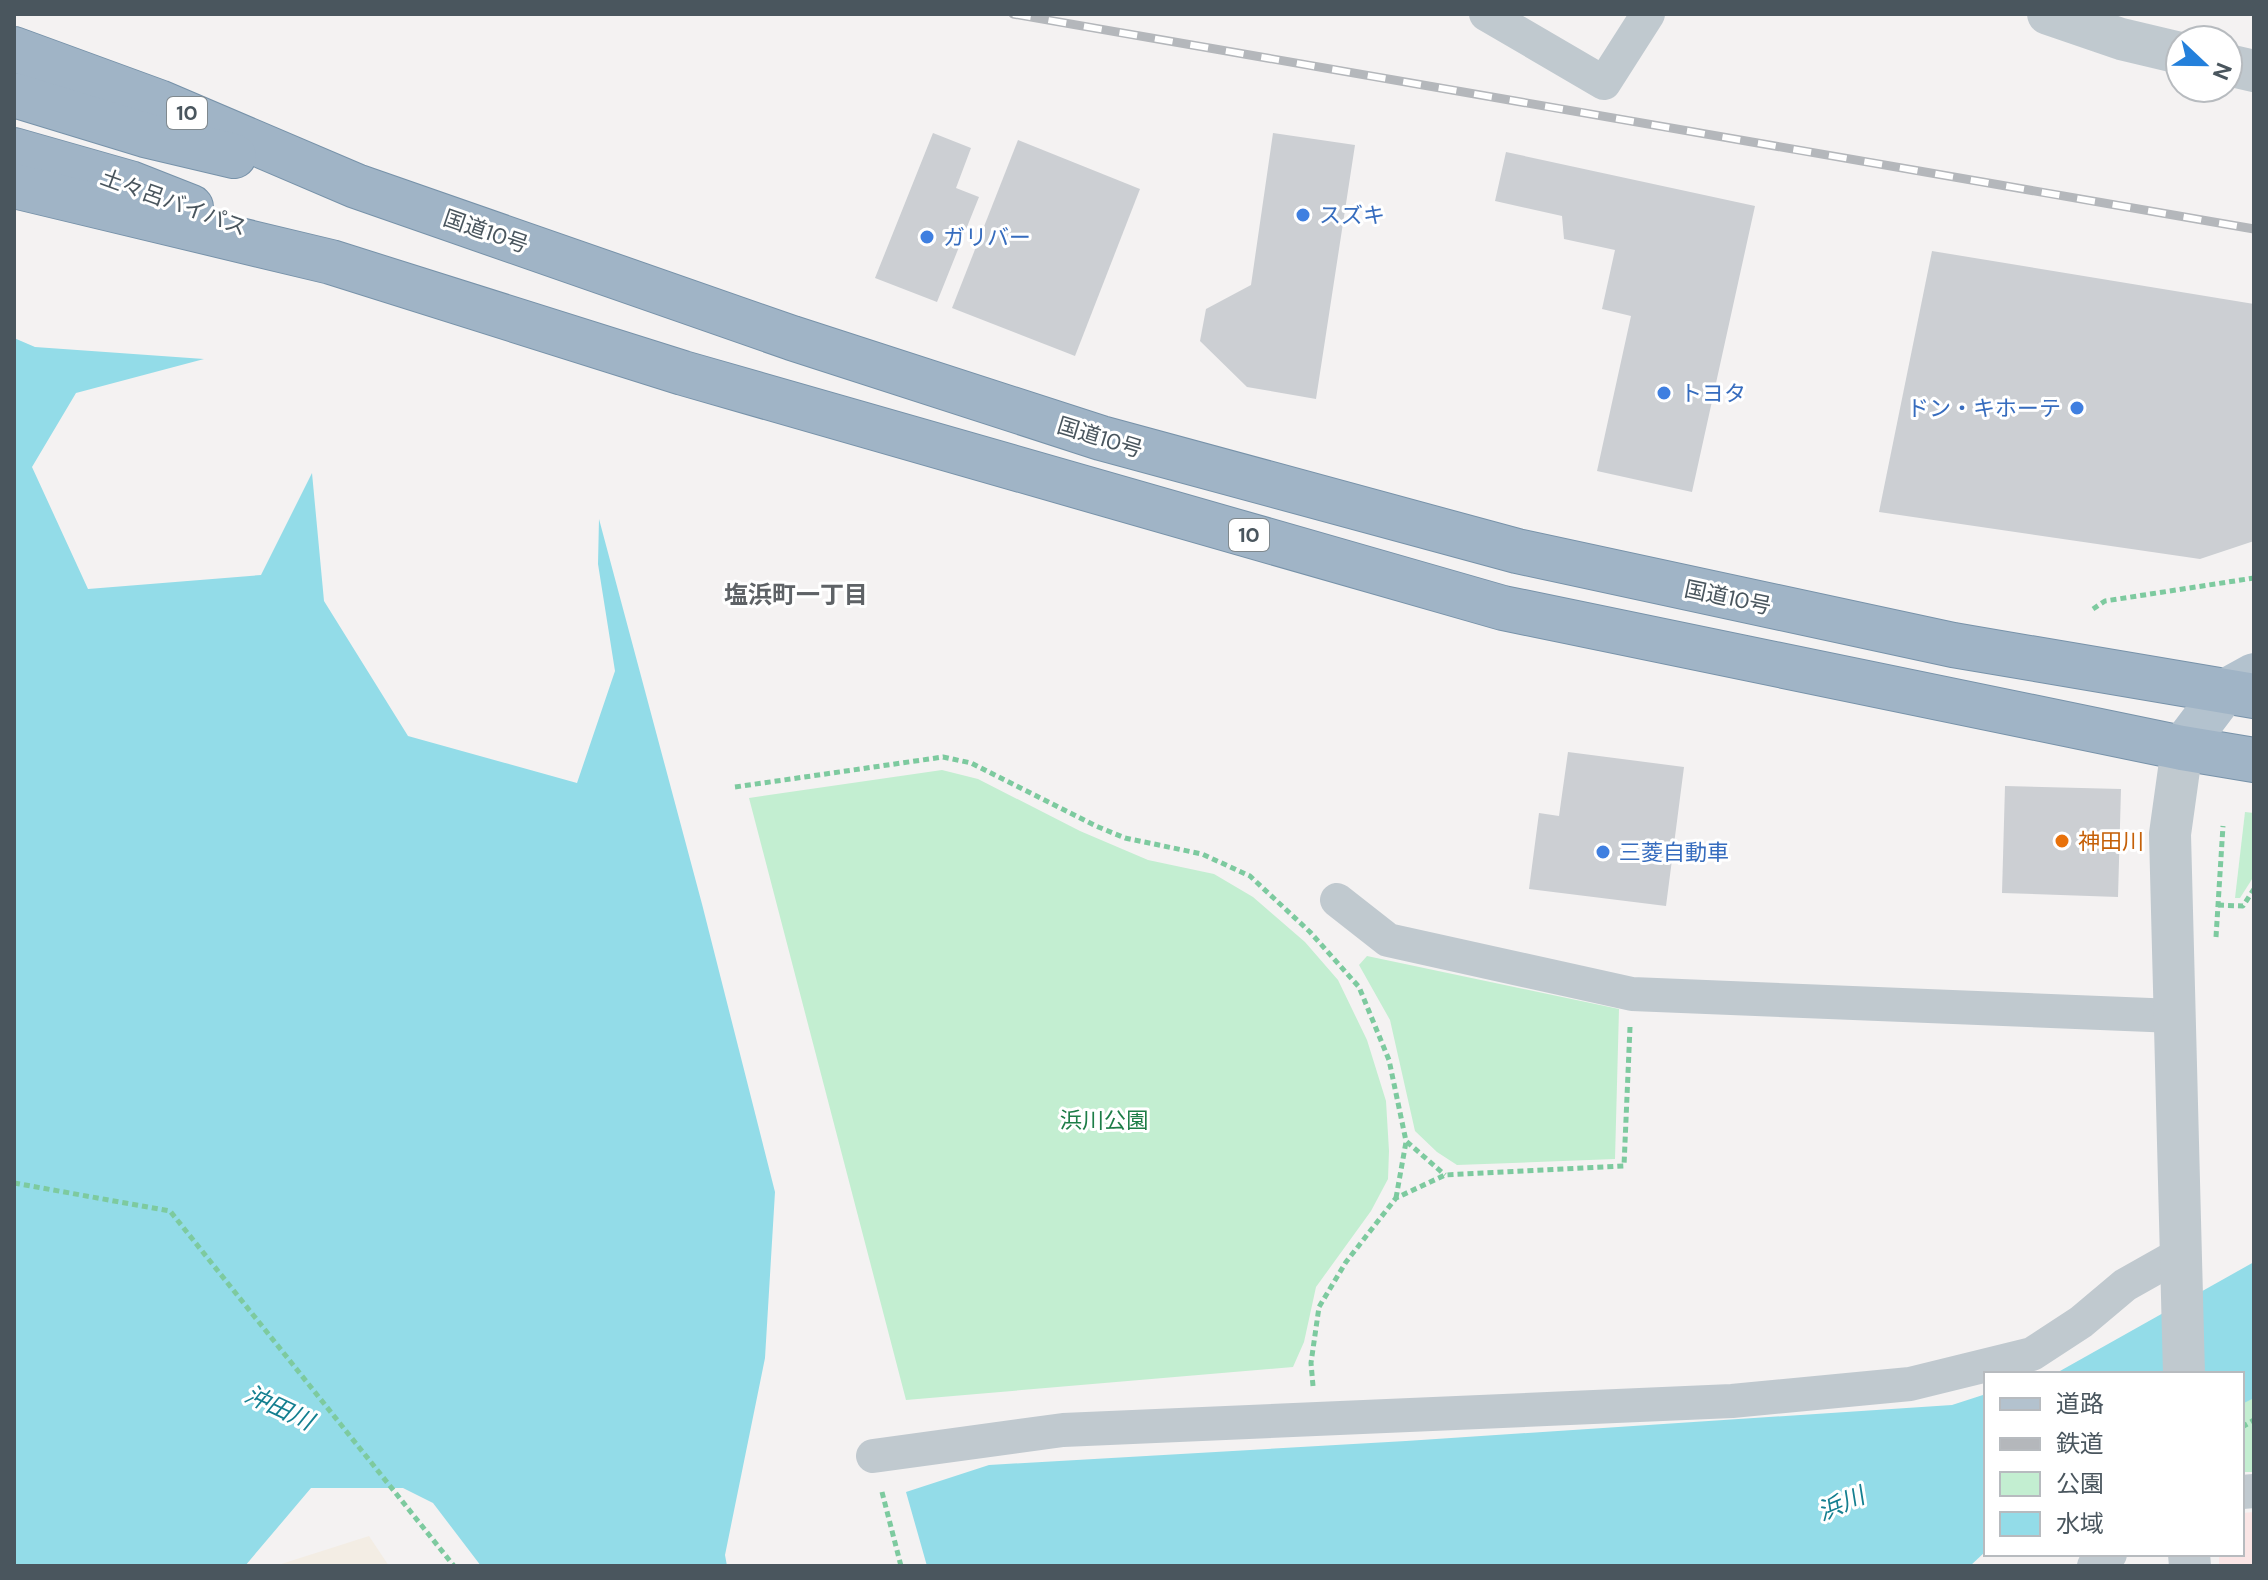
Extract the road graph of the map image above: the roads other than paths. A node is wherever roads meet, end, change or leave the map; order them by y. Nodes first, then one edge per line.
1 (1486, 14) edge
2 (1648, 14) edge
3 (2048, 14) edge
4 (14, 49) edge
5 (2164, 49) edge
6 (14, 95) edge
7 (14, 150) edge
8 (14, 186) edge
9 (356, 186) junction
10 (331, 262) junction
11 (2244, 687) edge
12 (2182, 748) junction
13 (2254, 760) edge
14 (1337, 900) dead end
15 (2175, 1016) junction
16 (2180, 1260) junction
17 (2184, 1372) edge
18 (873, 1456) road end

1 - 2 street
3 - 5 street
4 - 9 highway, 国道10号 / 10
6 - 9 highway, 10
7 - 10 highway, 土々呂バイパス / 10
8 - 10 highway, 10
9 - 11 highway, 国道10号 / 10
10 - 12 highway, 10
11 - 12 main road
12 - 13 highway, 10
12 - 15 street
14 - 15 street
15 - 16 street
16 - 17 street
16 - 18 street

